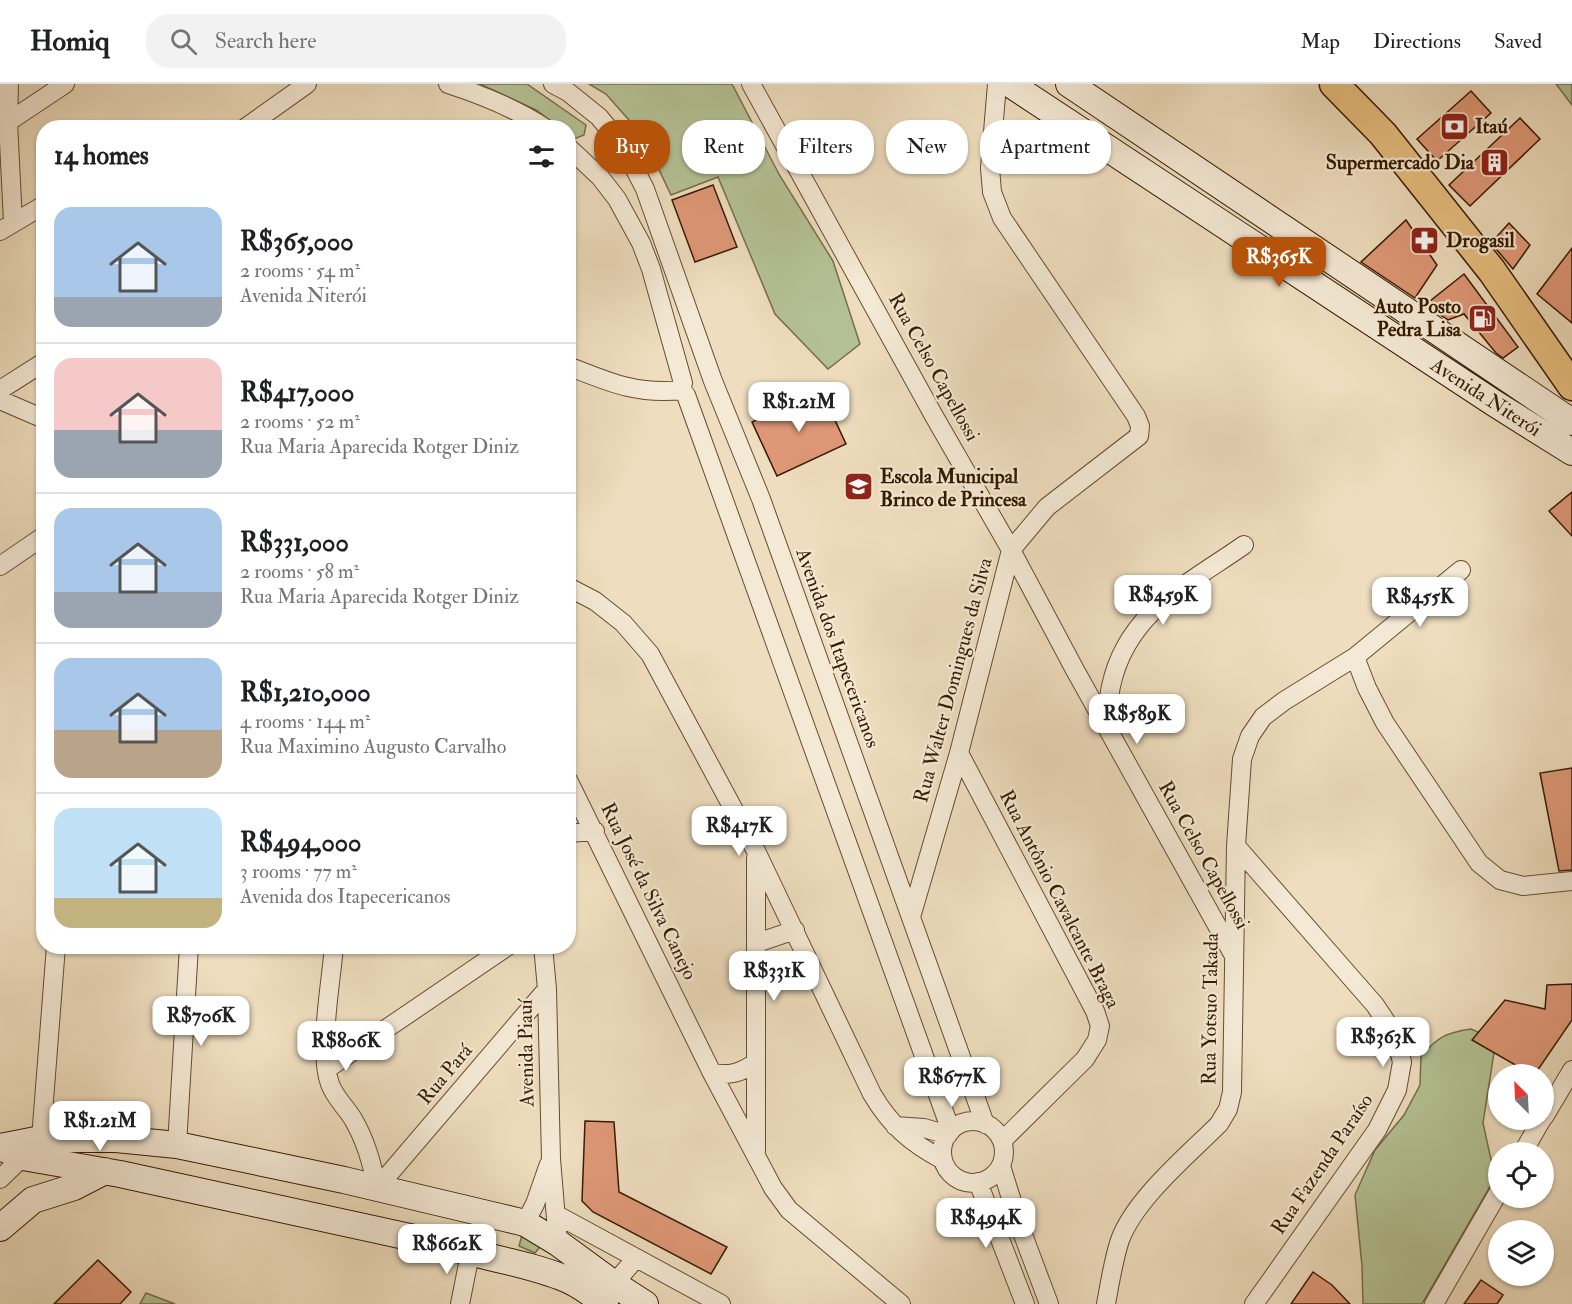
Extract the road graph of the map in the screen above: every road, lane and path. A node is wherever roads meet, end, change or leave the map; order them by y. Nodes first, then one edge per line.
1 (9, 84) edge
2 (64, 84) edge
3 (307, 84) edge
4 (448, 84) edge
5 (554, 84) edge
6 (751, 84) edge
7 (997, 84) edge
8 (1010, 84) edge
9 (1068, 84) edge
10 (1334, 85) edge
11 (257, 120) edge
12 (527, 120) edge
13 (8, 122) junction
14 (576, 154) edge
15 (36, 210) edge
16 (7, 226) edge
17 (1492, 270) junction
18 (1572, 350) edge
19 (36, 367) edge
20 (576, 369) edge
21 (714, 381) junction
22 (1512, 381) junction
23 (1572, 386) edge
24 (684, 389) junction
25 (0, 390) edge
26 (0, 400) edge
27 (1494, 403) junction
28 (36, 415) edge
29 (1572, 422) edge
30 (1572, 452) edge
31 (36, 541) edge
32 (1244, 545) dead end
33 (1011, 550) junction
34 (0, 566) edge
35 (1461, 570) dead end
36 (576, 591) edge
37 (1355, 657) junction
38 (1117, 668) junction
39 (1075, 670) junction
40 (1107, 728) junction
41 (959, 753) junction
42 (576, 795) edge
43 (595, 831) junction
44 (576, 832) edge
45 (1236, 846) junction
46 (756, 851) junction
47 (1572, 882) edge
48 (911, 917) junction
49 (795, 930) junction
50 (757, 943) junction
51 (55, 954) edge
52 (189, 954) edge
53 (333, 954) edge
54 (496, 954) edge
55 (544, 954) edge
56 (1234, 956) junction
57 (547, 989) junction
58 (755, 1063) junction
59 (327, 1069) junction
60 (1572, 1070) edge
61 (712, 1073) junction
62 (1554, 1100) edge
63 (985, 1124) junction
64 (895, 1126) junction
65 (949, 1133) junction
66 (41, 1139) junction
67 (122, 1140) junction
68 (1002, 1141) junction
69 (177, 1145) junction
70 (8, 1150) edge
71 (756, 1153) junction
72 (551, 1159) junction
73 (943, 1160) junction
74 (70, 1164) junction
75 (1001, 1166) junction
76 (112, 1173) junction
77 (0, 1179) edge
78 (978, 1182) junction
79 (377, 1188) junction
80 (33, 1200) junction
81 (1489, 1208) edge
82 (557, 1215) junction
83 (512, 1220) junction
84 (0, 1228) edge
85 (436, 1243) junction
86 (558, 1243) junction
87 (470, 1254) junction
88 (636, 1258) junction
89 (530, 1268) junction
90 (610, 1294) edge
91 (460, 1304) edge
92 (645, 1304) edge
93 (721, 1304) edge
94 (900, 1304) edge
95 (1025, 1304) edge
96 (1049, 1304) edge
97 (1106, 1304) edge
98 (1254, 1304) edge
99 (1434, 1304) edge

1 - 13 street
2 - 13 street
3 - 11 street
4 - 12 street
5 - 21 street, Avenida dos Itapecericanos
6 - 33 street, Rua Celso Capellossi
7 - 33 street, Rua Walter Domingues da Silva
8 - 27 main road, Avenida Niterói
9 - 22 main road, Avenida Niterói
10 - 17 main road
13 - 16 street
14 - 24 street
15 - 16 street
17 - 18 main road
17 - 23 main road
19 - 25 street
20 - 24 street
21 - 24 street
21 - 48 street, Avenida dos Itapecericanos
22 - 27 main road
22 - 29 main road, Avenida Niterói
24 - 65 street
26 - 28 street
27 - 30 main road, Avenida Niterói
31 - 34 street
32 - 38 street
33 - 39 street, Rua Celso Capellossi
33 - 41 street, Rua Walter Domingues da Silva
35 - 37 street, Rua Yotsuo Takada
36 - 46 street
37 - 45 street, Rua Yotsuo Takada
37 - 47 street
38 - 39 street
38 - 40 street
39 - 40 street, Rua Celso Capellossi
40 - 56 street, Rua Celso Capellossi
41 - 48 street, Rua Walter Domingues da Silva
41 - 68 street, Rua Antônio Cavalcante Braga
42 - 43 street, Rua José da Silva Canejo
43 - 44 street
43 - 61 street, Rua José da Silva Canejo
45 - 56 street, Rua Yotsuo Takada
45 - 98 street, Rua Fazenda Paraíso
46 - 49 street
46 - 50 street
48 - 63 street, Avenida dos Itapecericanos
49 - 50 street
49 - 64 street
50 - 58 street
51 - 66 street
52 - 69 street
53 - 59 street
54 - 59 street
55 - 57 street, Avenida Piauí
56 - 97 street, Rua Yotsuo Takada
57 - 72 street, Avenida Piauí
57 - 79 street, Rua Pará
58 - 61 street
58 - 71 street
59 - 79 street
60 - 62 street
61 - 71 street, Rua José da Silva Canejo
63 - 65 street
63 - 68 street
64 - 65 street
64 - 73 street
65 - 73 street
66 - 67 main road
66 - 70 main road
67 - 69 main road
67 - 74 main road
67 - 76 main road
68 - 75 street
69 - 79 main road
70 - 74 main road
70 - 77 street
71 - 94 street, Rua José da Silva Canejo
72 - 82 street, Avenida Piauí
72 - 83 street, Avenida Piauí
73 - 78 street
74 - 76 main road
74 - 80 main road
75 - 78 street
75 - 96 street
76 - 80 main road
76 - 85 main road
78 - 95 street
79 - 83 main road
80 - 84 main road
81 - 99 street
82 - 86 street, Avenida Piauí
82 - 88 street
83 - 85 main road
83 - 86 main road
83 - 89 main road
85 - 87 main road
86 - 89 main road
86 - 90 main road
87 - 89 main road
87 - 91 street
88 - 90 street
88 - 93 street
89 - 90 main road
90 - 92 main road

